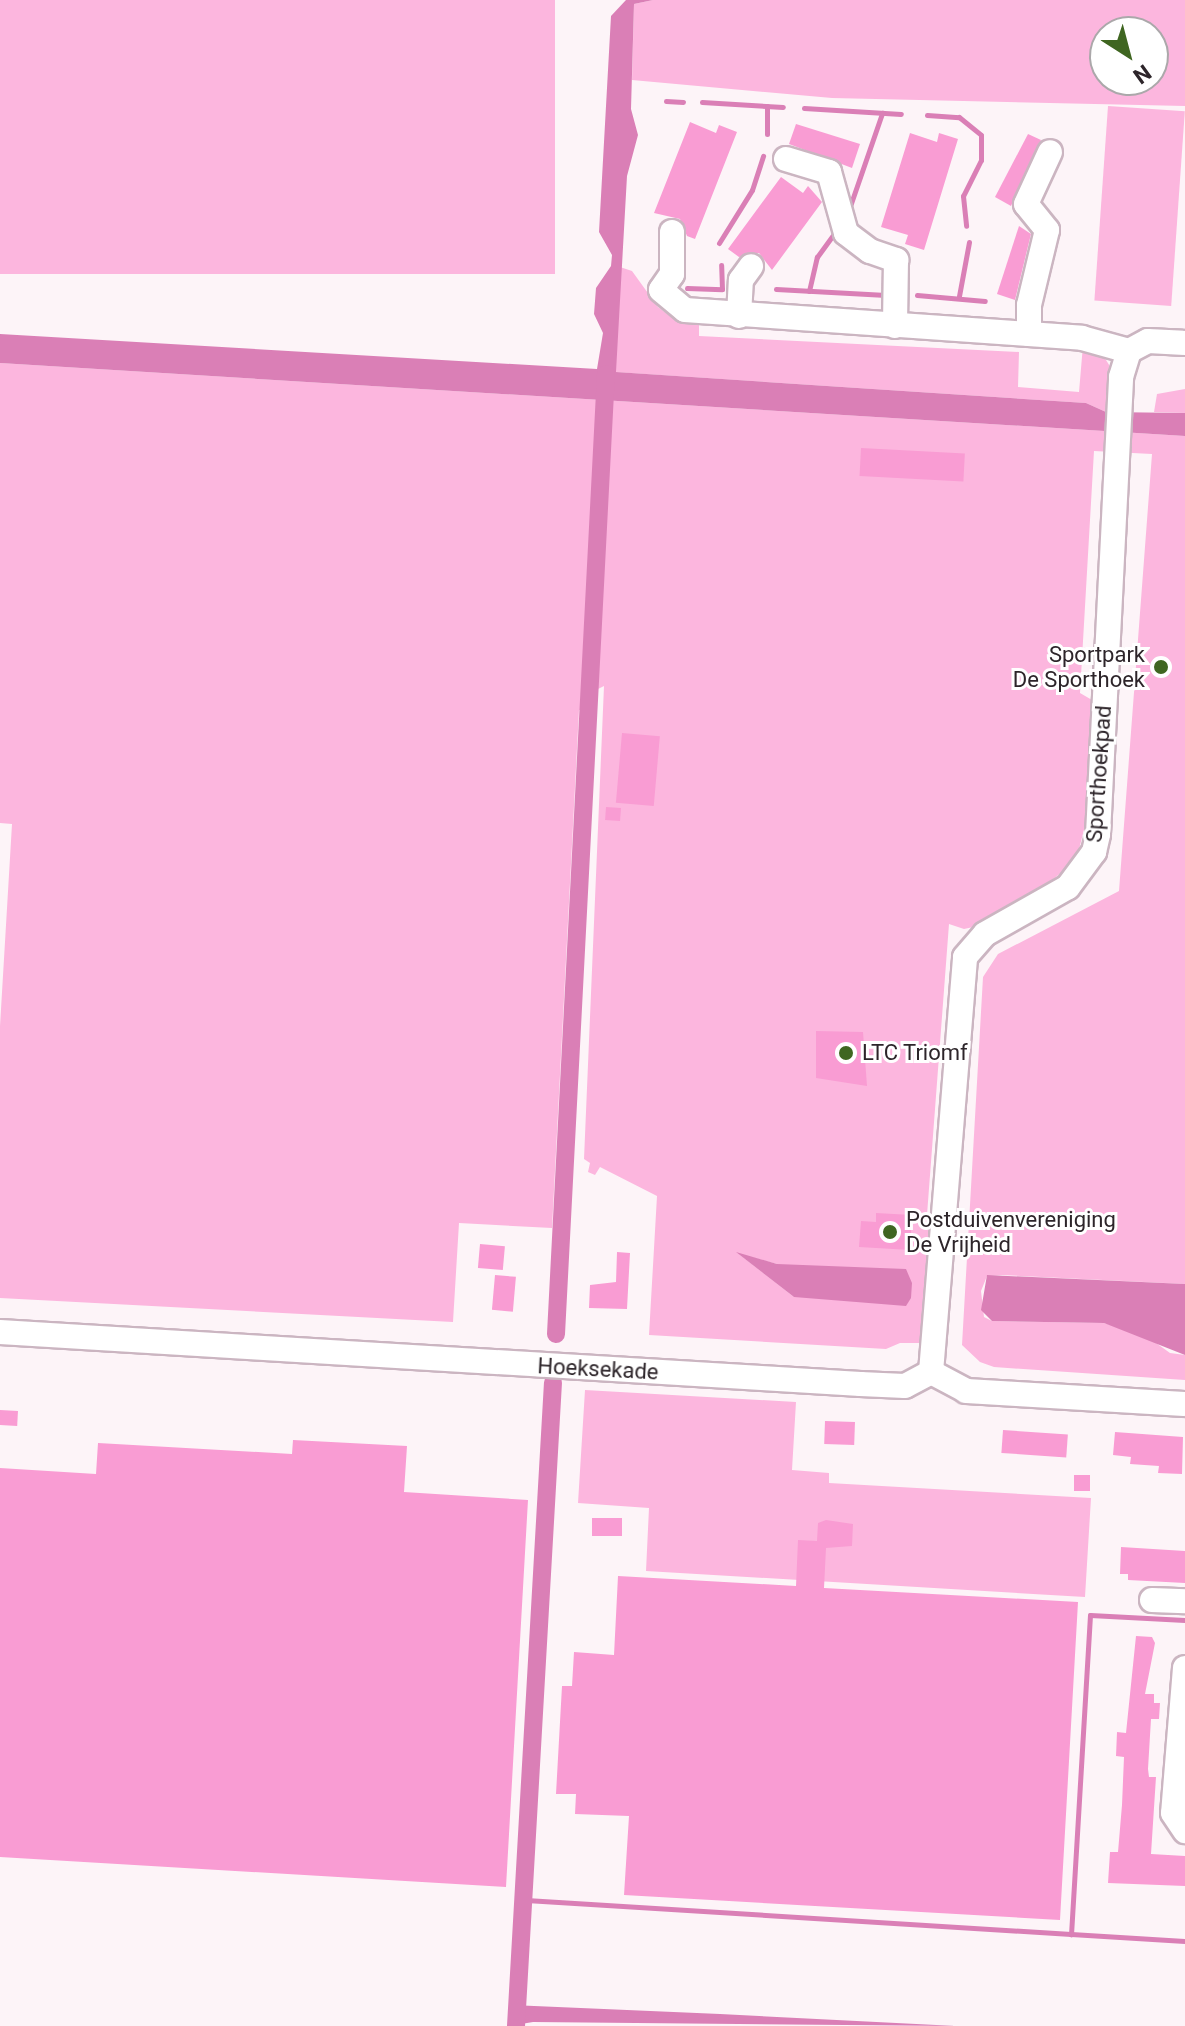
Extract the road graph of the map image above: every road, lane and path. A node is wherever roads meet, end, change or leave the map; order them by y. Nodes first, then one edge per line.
1 (1050, 152) dead end
2 (786, 159) dead end
3 (672, 232) dead end
4 (751, 266) dead end
5 (739, 316) junction
6 (895, 326) junction
7 (1029, 334) junction
8 (1185, 343) edge
9 (1129, 351) junction
10 (0, 1332) edge
11 (931, 1372) junction
12 (1185, 1404) edge
13 (1152, 1600) dead end
14 (1185, 1601) edge
15 (1185, 1668) edge
16 (1185, 1831) edge

1 - 7 street
2 - 6 street
3 - 5 street
4 - 5 street
5 - 6 street
6 - 7 street
7 - 9 street
8 - 9 street
9 - 11 street, Sporthoekpad
10 - 11 street, Hoeksekade
11 - 12 street
13 - 14 street
15 - 16 street

